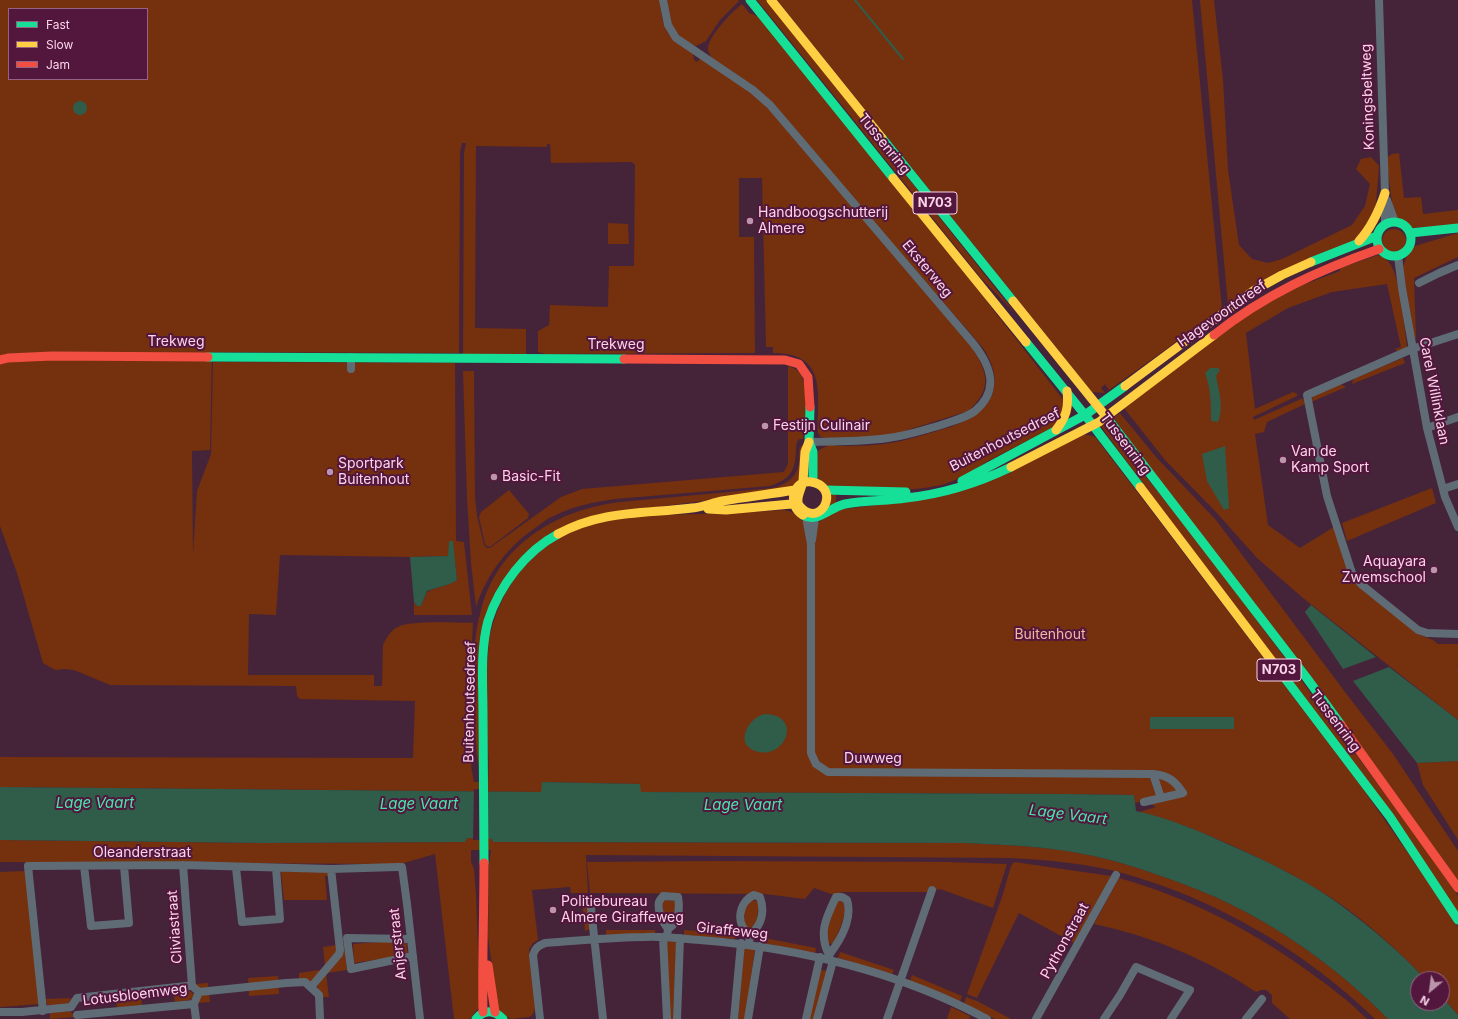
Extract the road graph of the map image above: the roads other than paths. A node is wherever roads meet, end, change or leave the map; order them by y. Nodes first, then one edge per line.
1 (663, 0) edge
2 (771, 0) edge
3 (1379, 0) edge
4 (752, 3) edge
5 (1385, 193) junction
6 (1395, 222) junction
7 (1385, 225) junction
8 (1456, 228) edge
9 (1377, 236) junction
10 (1410, 237) junction
11 (1354, 246) junction
12 (1379, 249) junction
13 (1398, 256) junction
14 (1458, 265) edge
15 (1419, 284) dead end
16 (1458, 334) edge
17 (1412, 350) junction
18 (351, 357) junction
19 (0, 360) edge
20 (351, 369) dead end
21 (1067, 391) junction
22 (1098, 406) junction
23 (1085, 415) junction
24 (1106, 416) junction
25 (1458, 417) edge
26 (1093, 426) junction
27 (1427, 428) junction
28 (1056, 430) junction
29 (809, 442) junction
30 (814, 482) junction
31 (803, 483) junction
32 (1458, 484) edge
33 (946, 488) junction
34 (1442, 489) junction
35 (795, 490) junction
36 (825, 490) junction
37 (932, 491) junction
38 (796, 507) junction
39 (692, 508) junction
40 (826, 508) junction
41 (816, 515) junction
42 (806, 517) junction
43 (1458, 527) edge
44 (811, 544) junction
45 (1458, 634) edge
46 (1153, 774) junction
47 (1161, 798) junction
48 (1144, 802) dead end
49 (183, 865) junction
50 (84, 866) junction
51 (124, 866) junction
52 (402, 867) joint
53 (236, 868) junction
54 (276, 868) junction
55 (331, 869) junction
56 (1116, 875) dead end
57 (1458, 888) edge
58 (932, 890) dead end
59 (590, 899) dead end
60 (1458, 920) edge
61 (750, 934) dead end
62 (666, 935) junction
63 (680, 938) junction
64 (411, 939) junction
65 (484, 939) junction
66 (594, 939) junction
67 (745, 944) junction
68 (760, 946) junction
69 (413, 956) junction
70 (828, 958) junction
71 (900, 981) junction
72 (312, 988) junction
73 (195, 989) junction
74 (1262, 999) dead end
75 (194, 1004) junction
76 (71, 1007) junction
77 (43, 1011) junction
78 (0, 1012) edge
79 (484, 1012) junction
80 (495, 1012) junction
81 (77, 1017) edge
82 (196, 1019) edge
83 (320, 1019) edge
84 (420, 1019) edge
85 (476, 1019) edge
86 (503, 1019) edge
87 (539, 1019) edge
88 (603, 1019) edge
89 (666, 1019) edge
90 (677, 1019) edge
91 (734, 1019) edge
92 (748, 1019) edge
93 (806, 1019) edge
94 (817, 1019) edge
95 (886, 1019) edge
96 (987, 1019) edge
97 (1036, 1019) edge
98 (1104, 1019) edge
99 (1171, 1019) edge
100 (1246, 1019) edge

1 - 29 street, Eksterweg
2 - 22 main road, Tussenring / N703
3 - 5 street, Koningsbeltweg
4 - 21 main road, Tussenring / N703
5 - 6 street, Koningsbeltweg
5 - 7 street, Koningsbeltweg
5 - 11 main road
6 - 7 main road
6 - 10 main road
7 - 9 main road
8 - 10 main road
9 - 11 main road, Hagevoortdreef
9 - 12 main road
10 - 13 main road
11 - 22 main road, Hagevoortdreef
12 - 13 main road
12 - 24 main road, Hagevoortdreef
13 - 17 street, Carel Willinklaan
14 - 15 street
16 - 17 street
17 - 27 street, Carel Willinklaan
17 - 45 street
18 - 19 main road, Trekweg
18 - 20 street
18 - 29 main road, Trekweg
21 - 23 main road, Tussenring / N703
21 - 28 main road
22 - 23 main road, Buitenhoutsedreef
22 - 24 main road, Tussenring / N703
23 - 26 main road, Tussenring / N703
23 - 28 main road, Buitenhoutsedreef
24 - 26 main road, Hagevoortdreef
24 - 57 main road, Tussenring / N703
25 - 27 street
26 - 33 main road, Buitenhoutsedreef
26 - 60 main road, Tussenring / N703
27 - 34 street, Carel Willinklaan
28 - 33 main road, Buitenhoutsedreef
29 - 30 main road, Trekweg
29 - 31 main road, Trekweg
30 - 31 main road
30 - 36 main road
31 - 35 main road
31 - 38 main road
32 - 34 street
33 - 37 main road, Buitenhoutsedreef
34 - 43 street, Carel Willinklaan
35 - 38 main road
35 - 39 main road, Buitenhoutsedreef
36 - 37 main road, Buitenhoutsedreef
36 - 40 main road
37 - 40 main road, Buitenhoutsedreef
38 - 39 main road, Buitenhoutsedreef
38 - 41 main road
38 - 42 main road
39 - 65 main road, Buitenhoutsedreef
40 - 41 main road
41 - 42 main road
41 - 44 street, Duwweg
42 - 44 street, Duwweg
44 - 46 street, Duwweg
46 - 47 street
46 - 47 street, Duwweg
47 - 48 street, Duwweg
49 - 51 street, Oleanderstraat
49 - 53 street, Oleanderstraat
49 - 73 street, Cliviastraat
50 - 51 street, Oleanderstraat
50 - 51 street
50 - 77 street, Oleanderstraat
52 - 55 street, Oleanderstraat
52 - 64 street, Anjerstraat
53 - 54 street, Oleanderstraat
53 - 54 street
54 - 55 street, Oleanderstraat
55 - 72 street
56 - 97 street, Pythonstraat
58 - 71 street
59 - 66 street
61 - 67 street
62 - 63 street, Giraffeweg
62 - 66 street, Giraffeweg
62 - 89 street
63 - 67 street, Giraffeweg
63 - 90 street
64 - 69 street, Anjerstraat
64 - 69 street
65 - 79 main road, Buitenhoutsedreef
65 - 80 main road, Buitenhoutsedreef
66 - 87 street, Giraffeweg
66 - 88 street
67 - 68 street, Giraffeweg
67 - 91 street
68 - 70 street, Giraffeweg
68 - 92 street
69 - 84 street, Anjerstraat
70 - 70 street
70 - 71 street, Giraffeweg
70 - 93 street
70 - 94 street
71 - 95 street
71 - 96 street, Giraffeweg
72 - 73 street, Lotusbloemweg
72 - 83 street
73 - 75 street, Lotusbloemweg
73 - 76 street, Lotusbloemweg
74 - 100 street
75 - 81 street, Lotusbloemweg
75 - 82 street
76 - 77 street, Lotusbloemweg
76 - 81 street, Lotusbloemweg
77 - 78 street, Lotusbloemweg
79 - 80 main road
79 - 85 main road
80 - 86 main road
98 - 99 street

